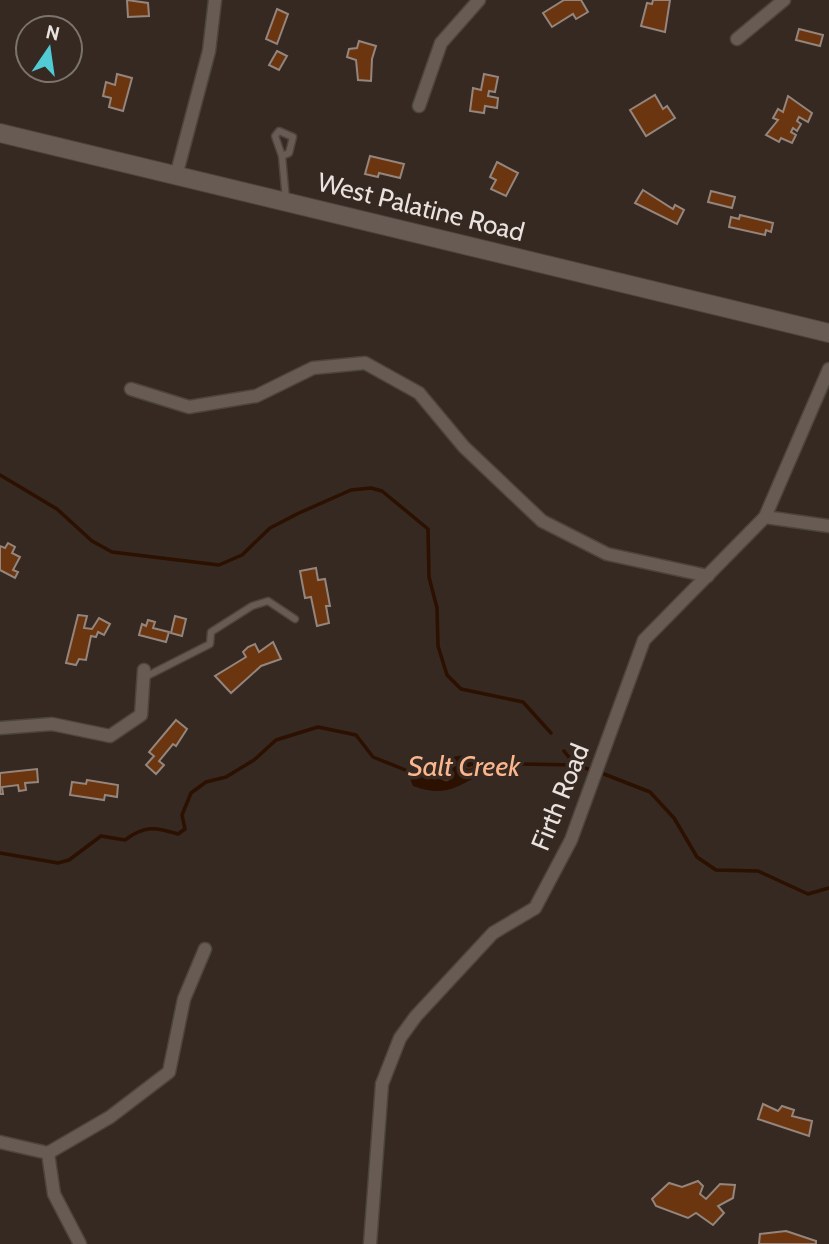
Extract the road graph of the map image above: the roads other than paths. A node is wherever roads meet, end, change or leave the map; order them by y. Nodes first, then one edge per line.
1 (215, 0) edge
2 (479, 0) edge
3 (784, 0) edge
4 (737, 39) dead end
5 (419, 106) dead end
6 (0, 134) edge
7 (282, 156) dead end
8 (176, 176) junction
9 (286, 202) junction
10 (829, 332) edge
11 (829, 369) edge
12 (131, 389) dead end
13 (765, 517) junction
14 (829, 526) edge
15 (708, 576) junction
16 (295, 619) dead end
17 (143, 674) joint
18 (0, 728) edge
19 (205, 949) dead end
20 (0, 1142) edge
21 (48, 1153) junction
22 (80, 1244) edge
23 (370, 1244) edge

1 - 8 street
2 - 5 street
3 - 4 street
6 - 8 main road, West Palatine Road
7 - 9 lane
8 - 9 main road, West Palatine Road
9 - 10 main road, West Palatine Road
11 - 13 street, Firth Road
12 - 15 street
13 - 14 street
13 - 15 street, Firth Road
15 - 23 street, Firth Road
16 - 17 lane
17 - 18 street
19 - 21 street
20 - 21 street
21 - 22 street

